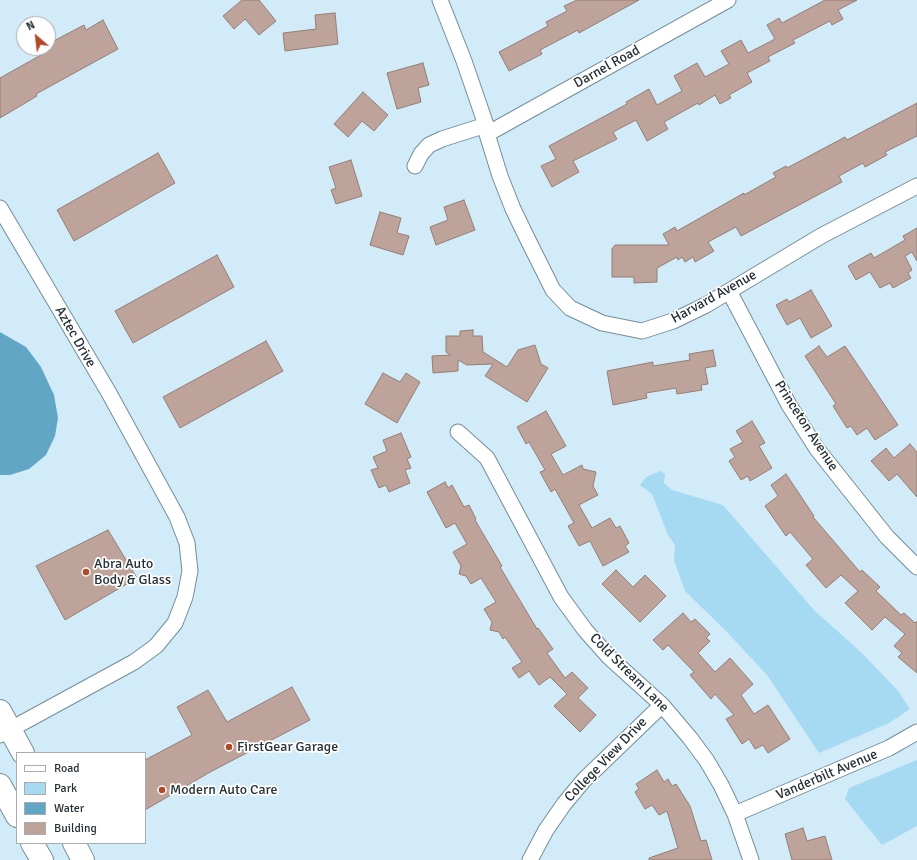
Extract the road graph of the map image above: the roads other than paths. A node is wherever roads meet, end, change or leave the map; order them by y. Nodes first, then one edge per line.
1 (440, 0) edge
2 (728, 0) edge
3 (486, 130) junction
4 (415, 166) dead end
5 (917, 186) edge
6 (0, 208) edge
7 (729, 291) junction
8 (458, 432) dead end
9 (917, 568) edge
10 (662, 705) junction
11 (3, 725) edge
12 (917, 732) edge
13 (22, 752) edge
14 (0, 785) edge
15 (16, 814) edge
16 (735, 814) junction
17 (33, 844) edge
18 (75, 844) edge
19 (42, 860) edge
20 (83, 860) edge
21 (530, 860) edge
22 (751, 860) edge

1 - 3 street
2 - 3 street, Darnel Road
3 - 4 street, Darnel Road
3 - 7 street, Harvard Avenue
5 - 7 street, Harvard Avenue
6 - 11 street, Aztec Drive
7 - 9 street, Princeton Avenue
8 - 10 street, Cold Stream Lane
10 - 16 street, Cold Stream Lane
10 - 21 street, College View Drive
11 - 13 main road
12 - 16 street, Vanderbilt Avenue
14 - 15 main road
16 - 22 street, Cold Stream Lane
17 - 19 main road
18 - 20 main road

